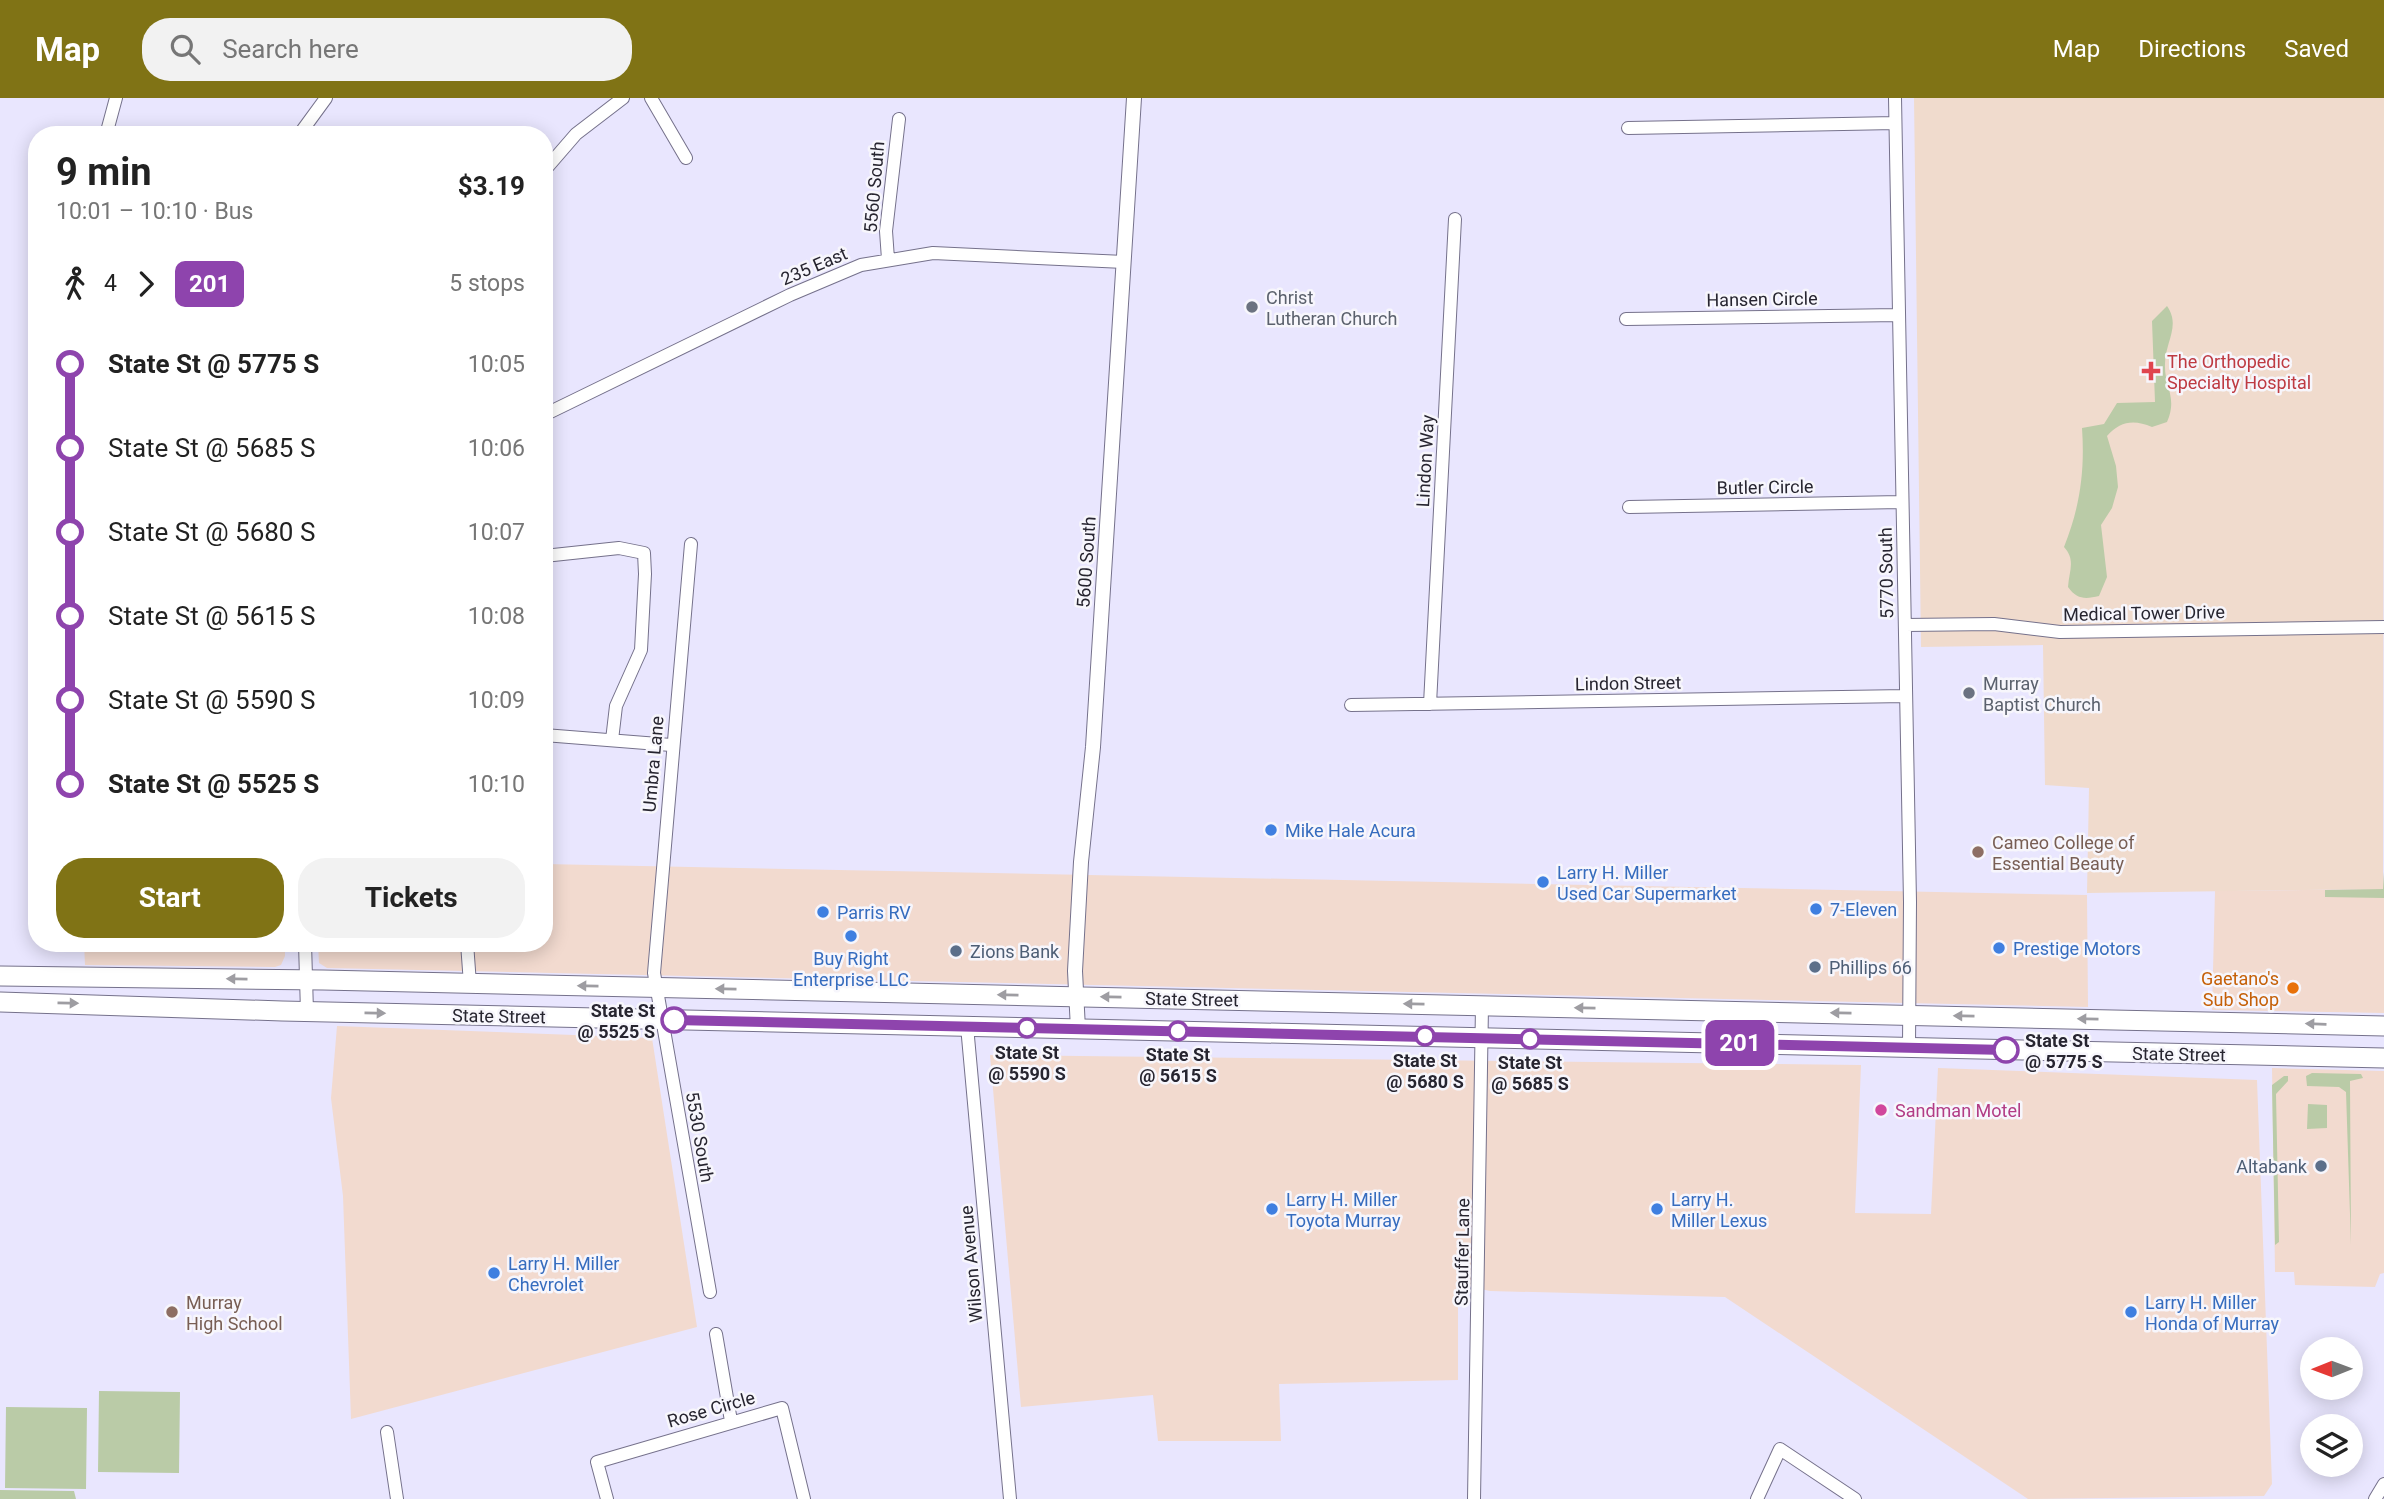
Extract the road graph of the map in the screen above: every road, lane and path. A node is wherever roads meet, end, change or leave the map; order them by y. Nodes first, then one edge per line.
1 (117, 98) edge
2 (326, 98) edge
3 (623, 98) edge
4 (651, 98) edge
5 (1133, 98) edge
6 (1895, 98) edge
7 (899, 119) dead end
8 (1895, 123) junction
9 (109, 126) edge
10 (306, 126) edge
11 (1628, 128) dead end
12 (686, 158) dead end
13 (553, 160) edge
14 (1455, 219) dead end
15 (888, 259) junction
16 (1124, 262) junction
17 (1898, 315) junction
18 (1626, 319) dead end
19 (553, 411) edge
20 (1901, 502) junction
21 (1629, 507) dead end
22 (691, 544) dead end
23 (553, 555) edge
24 (1905, 625) junction
25 (2384, 627) edge
26 (1906, 696) junction
27 (1430, 704) junction
28 (1351, 705) dead end
29 (553, 736) edge
30 (612, 740) junction
31 (671, 745) junction
32 (305, 952) edge
33 (468, 952) edge
34 (0, 976) edge
35 (305, 980) junction
36 (470, 984) junction
37 (656, 987) junction
38 (1076, 997) junction
39 (0, 1002) edge
40 (1482, 1006) junction
41 (307, 1012) junction
42 (1910, 1015) junction
43 (661, 1019) junction
44 (967, 1026) junction
45 (2384, 1026) edge
46 (1078, 1029) junction
47 (1482, 1038) junction
48 (1909, 1047) junction
49 (2384, 1058) edge
50 (710, 1292) dead end
51 (716, 1334) dead end
52 (731, 1421) junction
53 (387, 1432) dead end
54 (2384, 1484) edge
55 (397, 1499) edge
56 (607, 1499) edge
57 (804, 1499) edge
58 (1010, 1499) edge
59 (1474, 1499) edge
60 (1757, 1499) edge
61 (1855, 1499) edge
62 (2375, 1499) edge

1 - 9 street
2 - 10 street
3 - 13 street
4 - 12 street
5 - 16 street, 5600 South
6 - 8 street, 5770 South
7 - 15 street, 5560 South
8 - 11 street
8 - 17 street, 5770 South
14 - 27 street, Lindon Way
15 - 16 street, 235 East
15 - 19 street, 235 East
16 - 38 street, 5600 South
17 - 18 street, Hansen Circle
17 - 20 street, 5770 South
20 - 21 street, Butler Circle
20 - 24 street, 5770 South
22 - 31 street, Umbra Lane
23 - 30 street
24 - 25 street, Medical Tower Drive
24 - 26 street, 5770 South
26 - 27 street, Lindon Street
26 - 42 street, 5770 South
27 - 28 street, Lindon Street
29 - 30 street
30 - 31 street
31 - 37 street, Umbra Lane
32 - 35 street
33 - 36 street
35 -> 34 main road, State Street
35 - 36 main road, State Street
35 - 41 street
37 -> 36 main road, State Street
38 -> 37 main road, State Street
37 - 43 street, 5530 South
40 -> 38 main road, State Street
38 - 46 street, 5600 South
39 -> 41 main road, State Street
42 -> 40 main road, State Street
40 - 47 street, Stauffer Lane
41 -> 43 main road, State Street
45 -> 42 main road, State Street
42 - 48 street, 5770 South
43 - 44 main road, State Street
43 - 50 street, 5530 South
44 - 46 main road, State Street
44 - 58 street, Wilson Avenue
46 - 47 main road, State Street
47 - 48 main road, State Street
47 - 59 street, Stauffer Lane
48 - 49 main road, State Street
51 - 52 street
52 - 56 street, Rose Circle
52 - 57 street, Rose Circle
53 - 55 street
54 - 62 street
60 - 61 street

